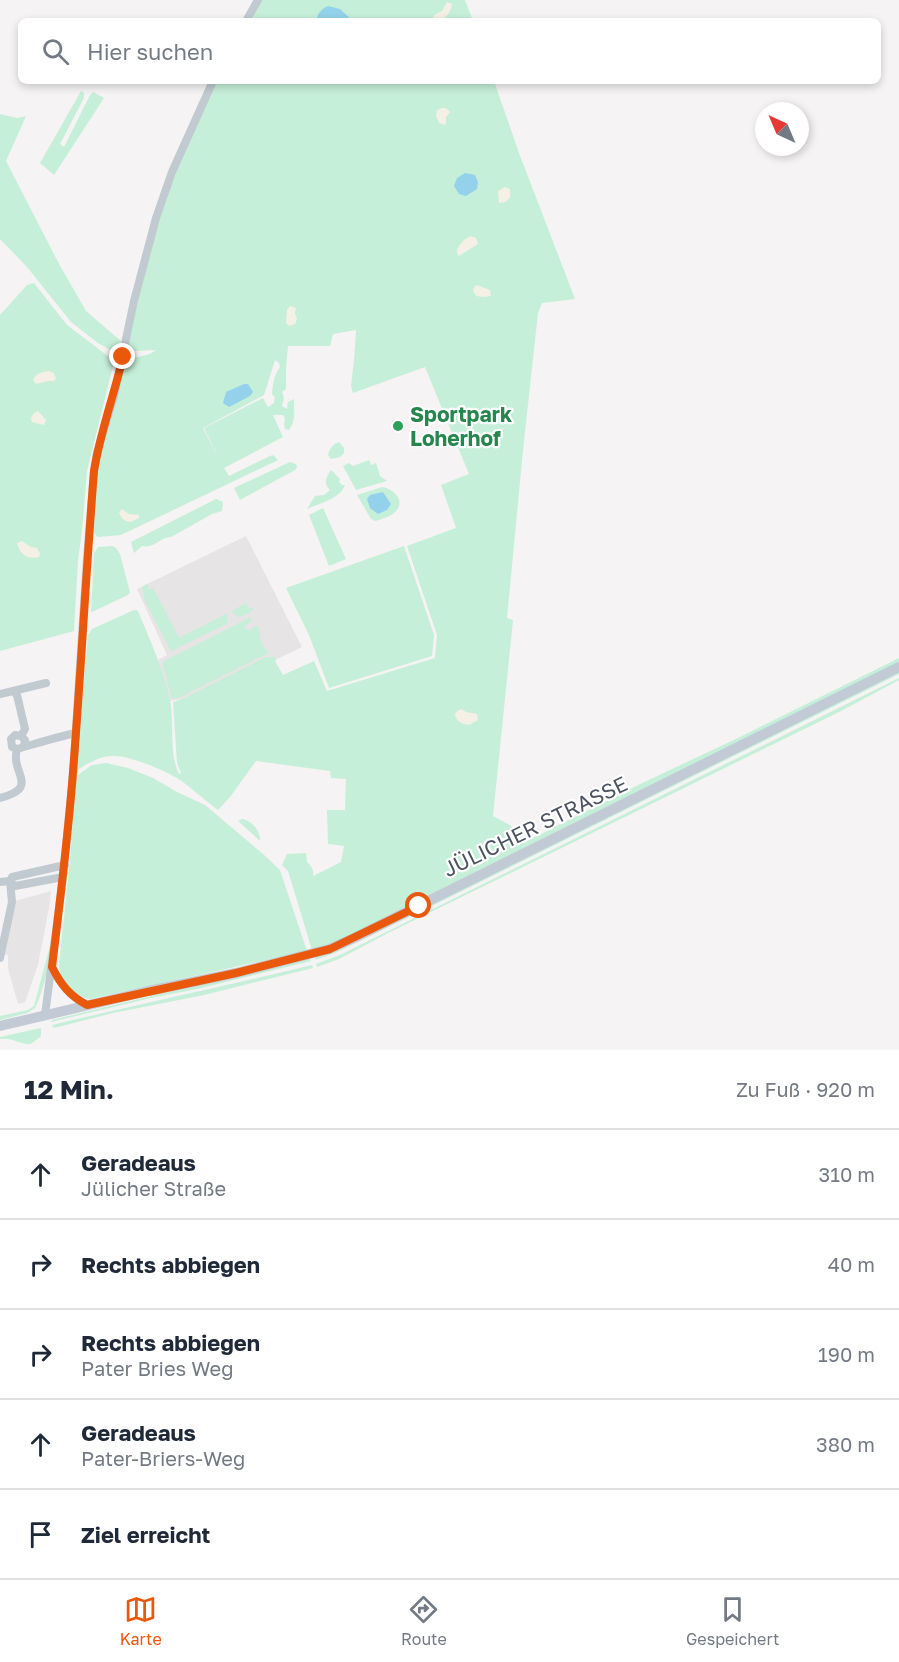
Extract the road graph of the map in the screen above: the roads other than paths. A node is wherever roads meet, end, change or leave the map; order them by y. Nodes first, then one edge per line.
1 (258, 0) edge
2 (248, 18) edge
3 (212, 84) edge
4 (899, 668) edge
5 (46, 683) dead end
6 (13, 691) junction
7 (0, 694) edge
8 (76, 733) junction
9 (21, 735) junction
10 (21, 747) junction
11 (0, 798) edge
12 (64, 865) junction
13 (63, 877) junction
14 (10, 881) junction
15 (0, 882) edge
16 (0, 958) edge
17 (52, 967) junction
18 (87, 1005) junction
19 (45, 1015) junction
20 (0, 1026) edge

1 - 2 street
3 - 8 street
4 - 18 street, JÜLICHER STRASSE
5 - 6 street
6 - 7 street
6 - 9 street
8 - 10 street
8 - 12 street
9 - 10 street
9 - 10 street
10 - 11 street
12 - 13 street
12 - 14 street
13 - 14 street
13 - 17 street
14 - 15 street
14 - 16 street
17 - 18 street
17 - 19 street
18 - 19 street, JÜLICHER STRASSE
19 - 20 street, JÜLICHER STRASSE

